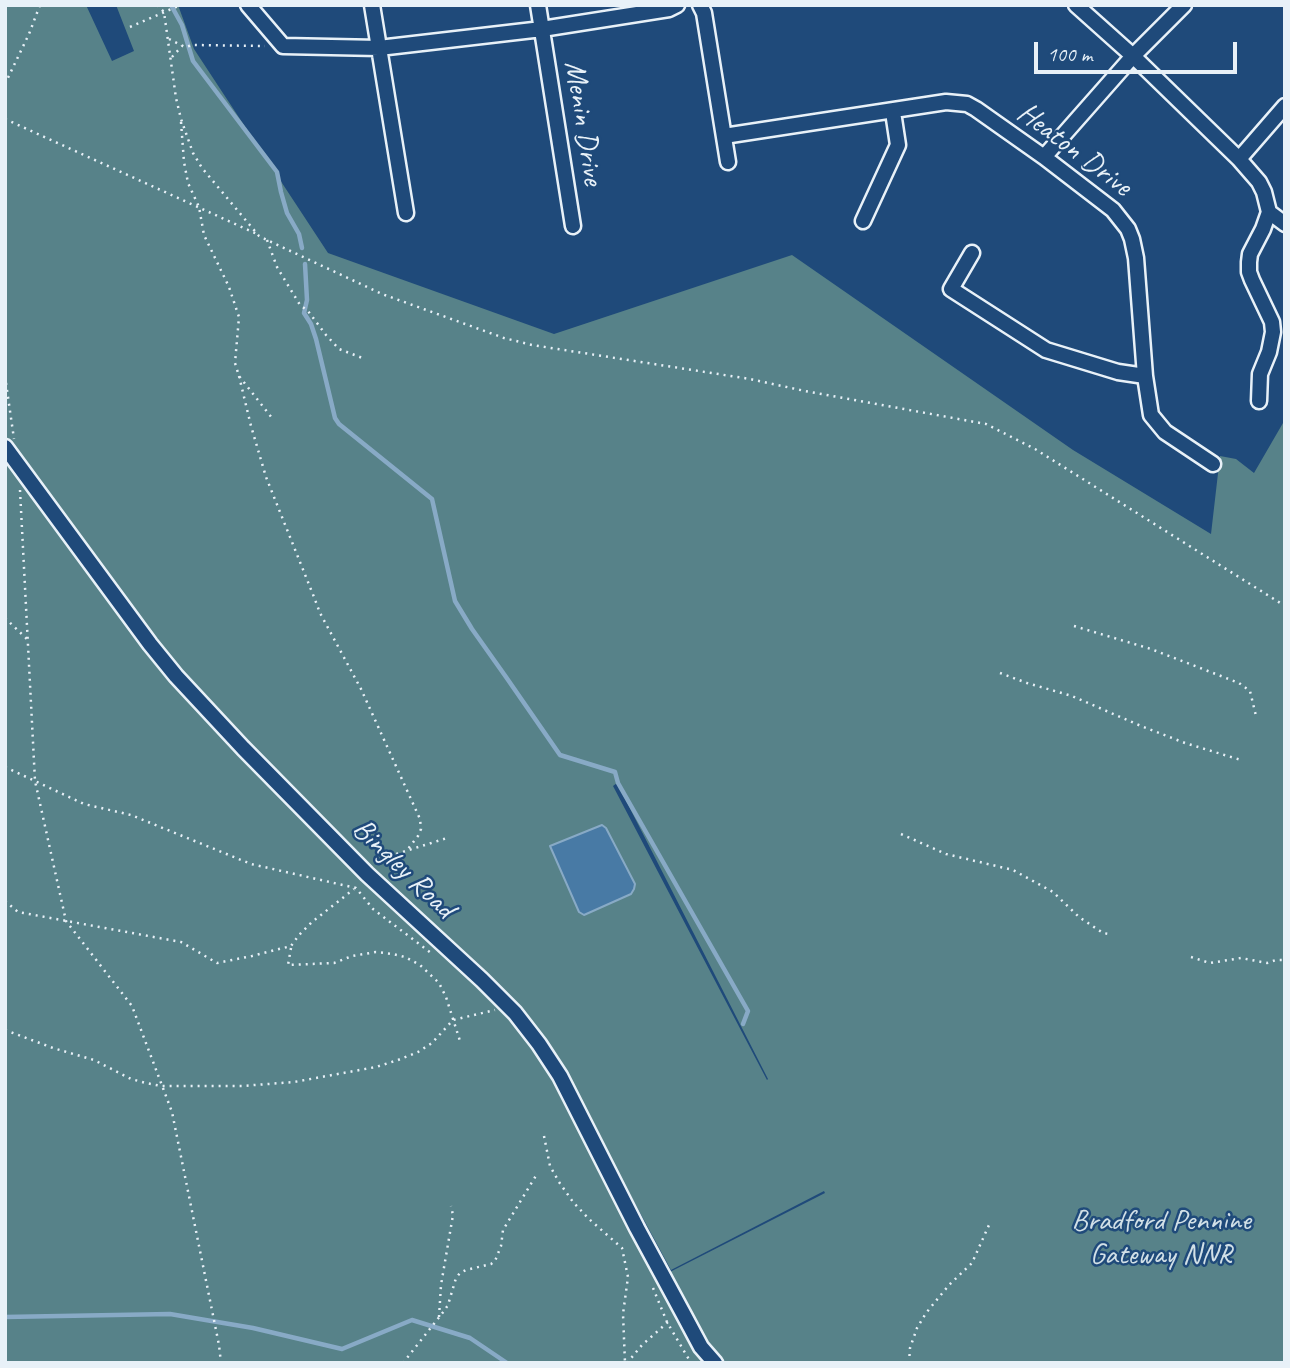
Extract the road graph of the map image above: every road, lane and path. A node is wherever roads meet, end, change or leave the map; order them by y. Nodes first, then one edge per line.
1 (40, 5) edge
2 (157, 5) edge
3 (248, 5) edge
4 (372, 5) edge
5 (538, 5) edge
6 (677, 5) edge
7 (700, 5) edge
8 (1076, 5) edge
9 (1185, 5) edge
10 (176, 6) edge
11 (165, 11) junction
12 (130, 27) dead end
13 (542, 29) junction
14 (169, 39) junction
15 (283, 46) junction
16 (183, 47) junction
17 (379, 48) junction
18 (1133, 56) junction
19 (171, 58) junction
20 (5, 84) edge
21 (1285, 107) edge
22 (893, 112) junction
23 (181, 118) junction
24 (5, 119) edge
25 (724, 136) junction
26 (1044, 157) junction
27 (1239, 159) junction
28 (728, 162) dead end
29 (199, 207) junction
30 (1268, 208) junction
31 (406, 212) dead end
32 (863, 220) dead end
33 (1285, 224) edge
34 (573, 226) dead end
35 (259, 236) junction
36 (267, 240) junction
37 (972, 253) dead end
38 (365, 359) dead end
39 (5, 376) edge
40 (239, 376) junction
41 (1145, 376) junction
42 (1259, 401) dead end
43 (272, 418) dead end
44 (10, 443) edge
45 (1213, 464) dead end
46 (20, 492) dead end
47 (1285, 606) edge
48 (5, 618) edge
49 (1074, 626) dead end
50 (29, 641) junction
51 (1000, 673) dead end
52 (1256, 716) dead end
53 (1241, 760) dead end
54 (5, 767) edge
55 (35, 781) junction
56 (901, 834) dead end
57 (447, 838) dead end
58 (408, 849) junction
59 (368, 874) junction
60 (356, 888) junction
61 (5, 901) edge
62 (66, 921) junction
63 (1110, 934) dead end
64 (291, 946) junction
65 (436, 957) dead end
66 (1191, 957) dead end
67 (1285, 960) edge
68 (497, 1010) dead end
69 (453, 1020) junction
70 (5, 1030) edge
71 (460, 1041) dead end
72 (162, 1086) junction
73 (544, 1136) dead end
74 (537, 1174) dead end
75 (451, 1206) dead end
76 (989, 1224) dead end
77 (682, 1312) junction
78 (439, 1318) junction
79 (221, 1363) edge
80 (403, 1363) edge
81 (626, 1363) edge
82 (715, 1363) edge
83 (909, 1363) edge

1 - 20 path
2 - 11 path
3 - 15 street
4 - 17 street
5 - 13 street, Menin Drive
6 - 13 street
7 - 25 street
8 - 18 street
9 - 18 street
10 - 11 path
11 - 12 path
11 - 14 path
13 - 17 street
13 - 34 street, Menin Drive
14 - 16 path
14 - 19 path
15 - 16 path
15 - 17 street
16 - 19 path
17 - 31 street
18 - 26 street
18 - 27 street
19 - 23 path
21 - 27 street
22 - 25 street, Heaton Drive
22 - 26 street, Heaton Drive
22 - 32 street
23 - 29 path
23 - 35 path
24 - 29 path
25 - 28 street
26 - 41 street, Heaton Drive
27 - 30 street
29 - 35 path
29 - 40 path
30 - 33 street
30 - 42 street
35 - 36 path
36 - 38 path
36 - 47 path
37 - 41 street
39 - 44 path
40 - 43 path
40 - 58 path
41 - 45 street, Heaton Drive
44 - 59 street, Bingley Road
46 - 50 path
48 - 50 path
49 - 52 path
50 - 55 path
51 - 53 path
54 - 55 path
55 - 60 path
55 - 62 path
56 - 63 path
57 - 58 path
58 - 59 path
59 - 60 path
59 - 77 street, Bingley Road
60 - 64 path
60 - 65 path
61 - 62 path
62 - 64 path
62 - 72 path
64 - 69 path
66 - 67 path
68 - 69 path
69 - 71 path
69 - 72 path
70 - 72 path
72 - 79 path
73 - 81 path
74 - 78 path
75 - 78 path
76 - 83 path
77 - 81 path
77 - 82 street, Bingley Road
78 - 80 path

